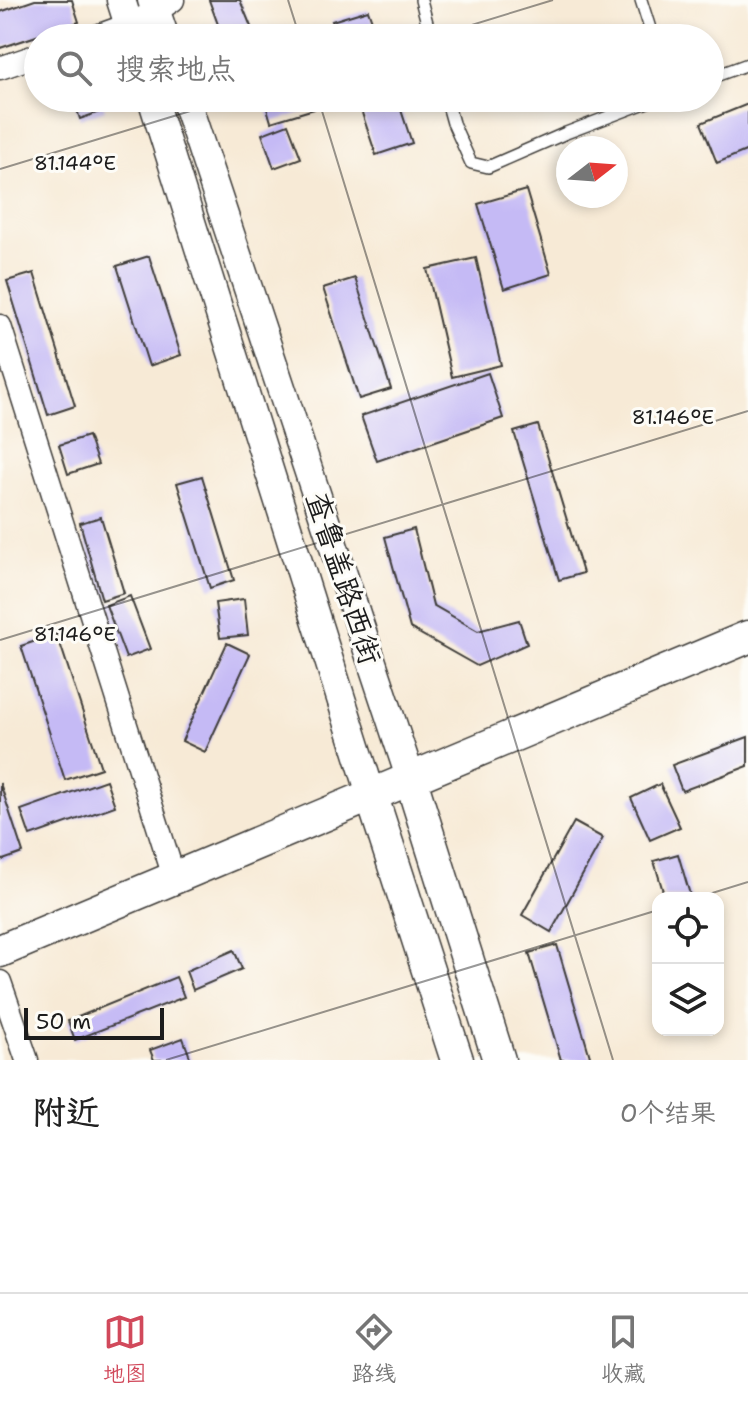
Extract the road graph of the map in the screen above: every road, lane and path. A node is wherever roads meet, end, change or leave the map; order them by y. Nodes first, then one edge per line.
1 (421, 0) edge
2 (641, 0) edge
3 (162, 13) edge
4 (128, 21) edge
5 (427, 24) edge
6 (649, 24) edge
7 (24, 60) edge
8 (748, 64) edge
9 (0, 68) edge
10 (724, 73) edge
11 (156, 112) edge
12 (190, 112) edge
13 (450, 112) edge
14 (621, 112) edge
15 (0, 326) edge
16 (748, 637) edge
17 (410, 777) junction
18 (371, 794) junction
19 (174, 877) junction
20 (0, 951) edge
21 (0, 982) edge
22 (27, 1060) edge
23 (457, 1060) edge
24 (499, 1060) edge

1 - 5 lane
2 - 6 lane
3 - 4 street
7 - 9 street
8 - 10 lane
11 - 18 street, 查鲁盖路西街
12 - 17 street, 查鲁盖路西街
13 - 14 lane
15 - 19 street
16 - 17 main road
17 - 18 main road
17 - 24 main road, 查鲁盖路西街
18 - 19 main road
18 - 23 main road, 查鲁盖路西街
19 - 20 main road
21 - 22 street

